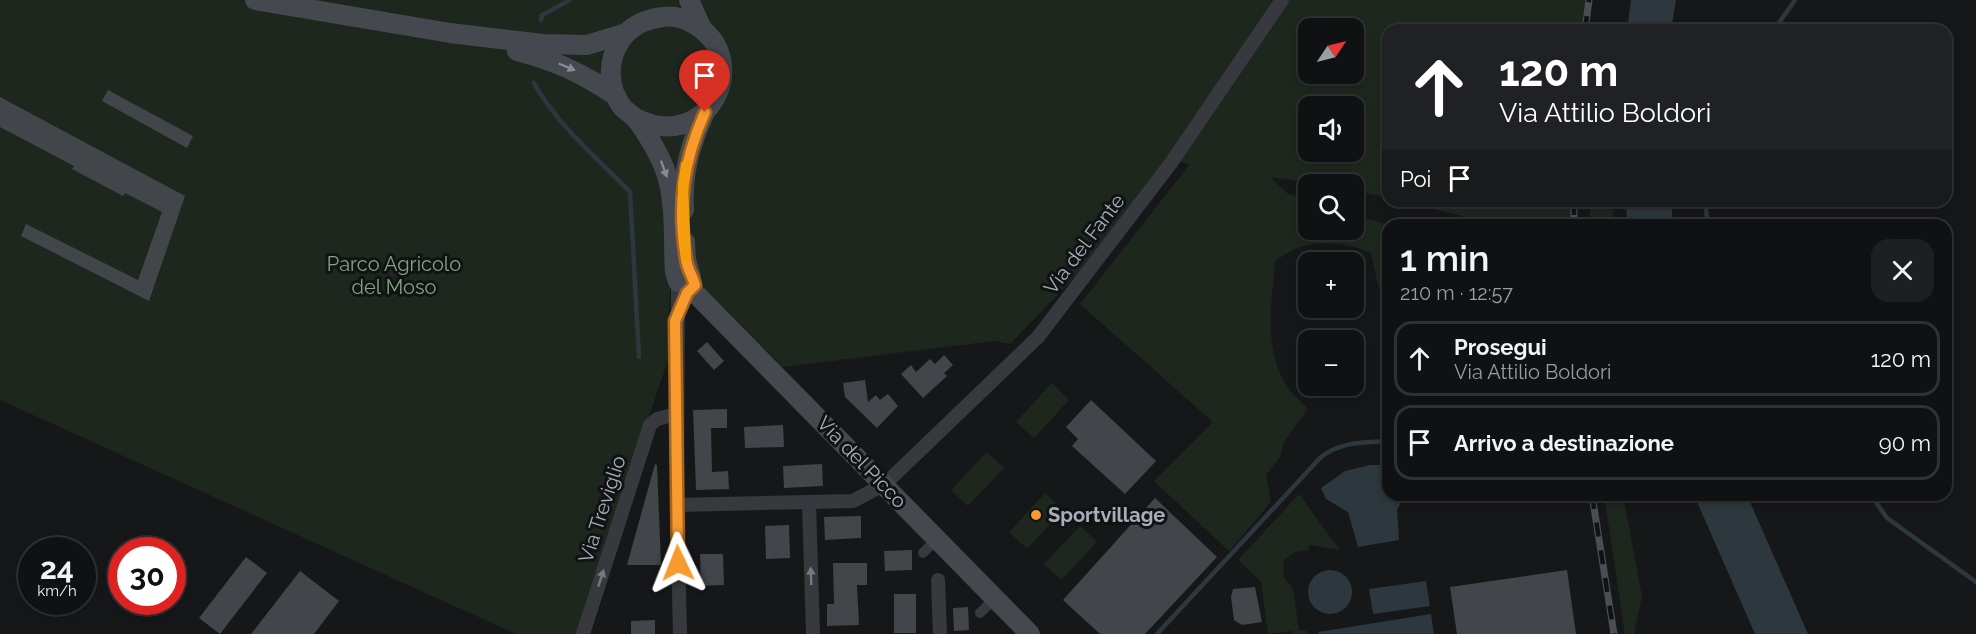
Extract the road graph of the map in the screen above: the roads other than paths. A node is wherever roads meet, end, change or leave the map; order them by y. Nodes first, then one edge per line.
1 (255, 0) edge
2 (658, 0) edge
3 (689, 0) edge
4 (1282, 0) edge
5 (649, 19) junction
6 (702, 29) junction
7 (450, 33) junction
8 (626, 33) junction
9 (616, 96) junction
10 (705, 112) junction
11 (635, 118) junction
12 (685, 286) junction
13 (677, 414) junction
14 (882, 486) junction
15 (809, 504) junction
16 (677, 505) junction
17 (938, 580) dead end
18 (995, 598) junction
19 (980, 613) dead end
20 (1026, 633) edge
21 (583, 634) edge
22 (680, 634) edge
23 (813, 634) edge
24 (940, 634) edge

1 - 7 main road
2 - 5 main road
3 - 6 main road
4 - 14 street, Via del Fante
5 - 6 main road
5 - 8 main road
6 - 10 main road
7 - 8 main road
7 -> 9 main road
8 - 9 main road
9 - 11 main road
10 - 11 main road
10 - 12 main road
11 -> 12 main road
12 - 13 street
12 - 14 main road, Via del Picco
13 - 16 street
21 -> 13 street, Via Treviglio
14 - 15 street, Via del Fante
14 - 18 main road, Via del Picco
15 - 16 street, Via del Fante
23 -> 15 street
16 - 22 street
17 - 24 street
18 - 19 street
18 - 20 main road, Via del Picco

